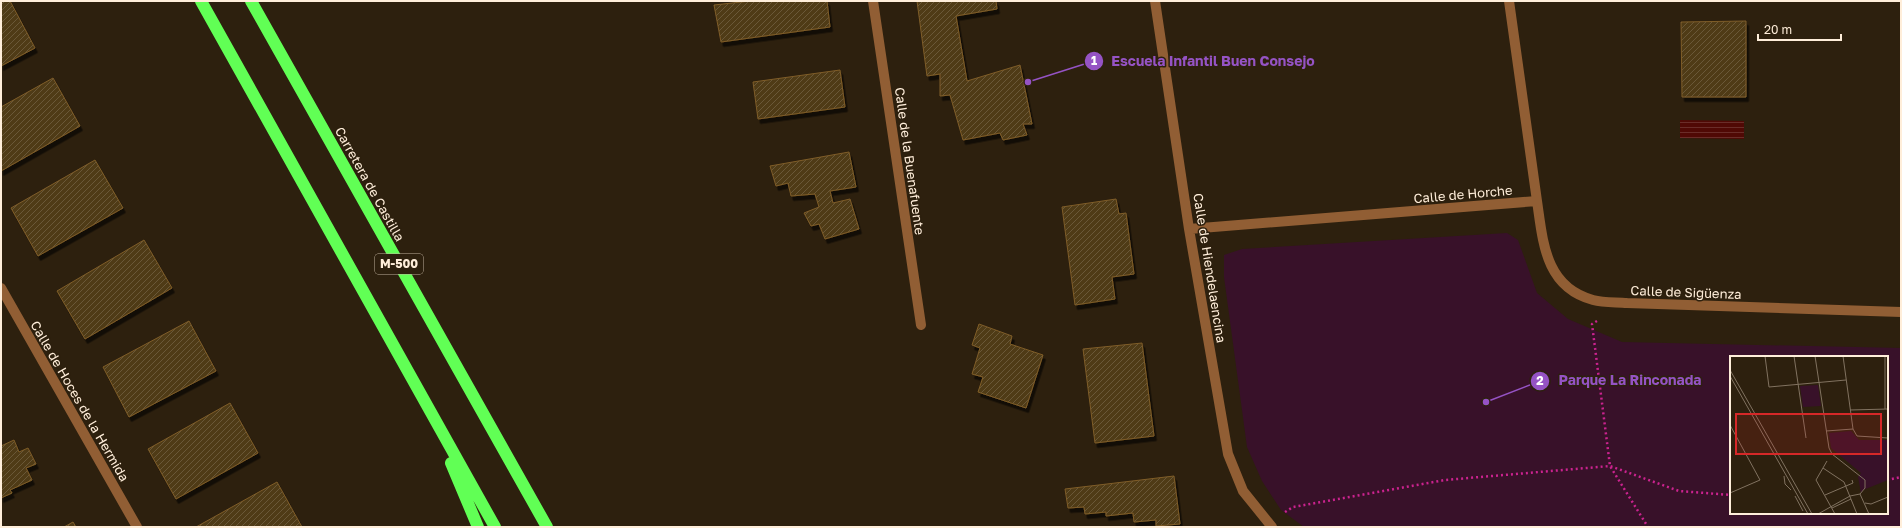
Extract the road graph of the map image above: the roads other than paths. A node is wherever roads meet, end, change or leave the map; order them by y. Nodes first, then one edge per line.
1 (201, 1) edge
2 (251, 1) edge
3 (873, 1) edge
4 (1155, 1) edge
5 (1509, 1) edge
6 (1537, 201) junction
7 (1190, 229) junction
8 (1, 288) edge
9 (1901, 312) edge
10 (921, 324) dead end
11 (431, 414) junction
12 (1270, 525) edge
13 (137, 527) edge
14 (478, 527) edge
15 (495, 527) edge
16 (547, 527) edge

1 - 11 highway
2 - 16 highway, Carretera de Castilla / M-500
3 - 10 street, Calle de la Buenafuente
4 - 7 street, Calle de Hiendelaencina
5 - 6 street
6 - 7 street, Calle de Horche
6 - 9 street, Calle de Sigüenza
7 - 12 street, Calle de Hiendelaencina
8 - 13 street, Calle de Hoces de la Hermida
11 - 14 highway
11 - 15 highway

